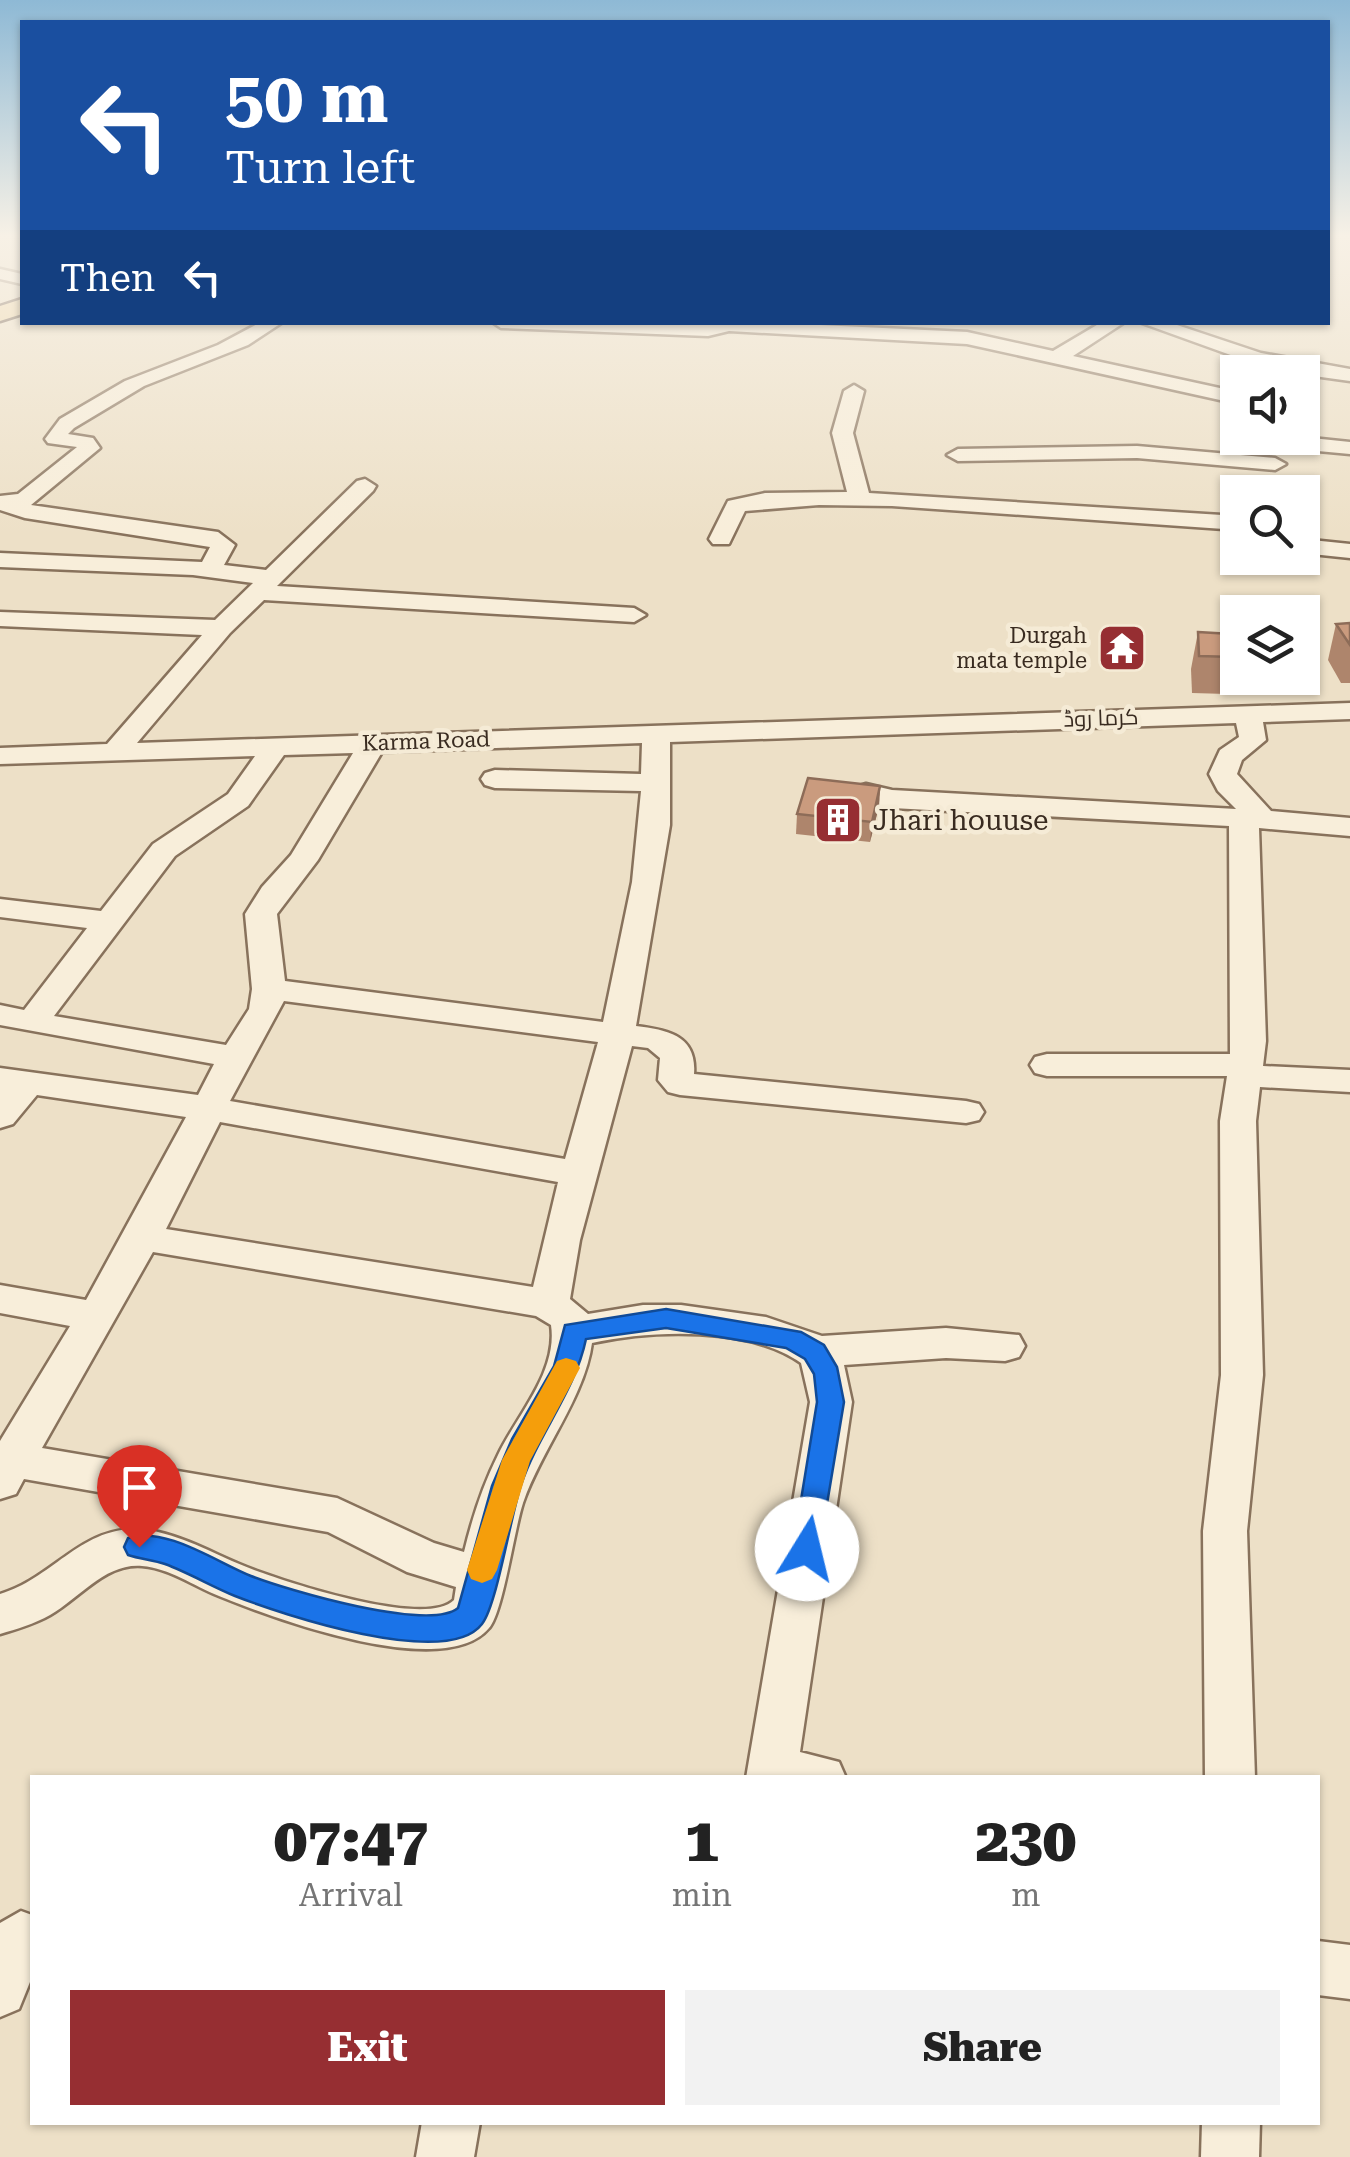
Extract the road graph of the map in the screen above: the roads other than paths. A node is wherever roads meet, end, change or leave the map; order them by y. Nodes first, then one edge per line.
1 (255, 334) edge
2 (910, 334) edge
3 (1096, 334) edge
4 (1184, 334) edge
5 (1249, 355) edge
6 (1057, 357) junction
7 (1320, 372) edge
8 (1350, 375) edge
9 (854, 391) dead end
10 (1220, 394) edge
11 (1320, 444) edge
12 (1350, 448) edge
13 (958, 455) dead end
14 (1275, 455) edge
15 (1275, 464) junction
16 (1275, 475) edge
17 (365, 486) dead end
18 (860, 499) junction
19 (4, 504) edge
20 (1220, 521) edge
21 (721, 540) dead end
22 (1320, 548) edge
23 (1350, 551) edge
24 (0, 560) edge
25 (210, 570) junction
26 (264, 585) junction
27 (634, 615) dead end
28 (0, 619) edge
29 (221, 628) junction
30 (1350, 711) edge
31 (1245, 714) junction
32 (852, 725) joint
33 (656, 732) junction
34 (374, 743) junction
35 (278, 745) junction
36 (116, 751) junction
37 (0, 756) edge
38 (494, 779) dead end
39 (655, 783) junction
40 (866, 793) edge
41 (1254, 818) junction
42 (1350, 827) edge
43 (0, 908) edge
44 (111, 922) junction
45 (269, 989) junction
46 (16, 1018) edge
47 (618, 1034) junction
48 (234, 1057) junction
49 (1047, 1064) dead end
50 (1245, 1070) junction
51 (14, 1081) edge
52 (1350, 1081) edge
53 (207, 1108) junction
54 (966, 1112) dead end
55 (0, 1116) edge
56 (580, 1174) junction
57 (143, 1236) junction
58 (0, 1299) edge
59 (95, 1316) junction
60 (562, 1318) junction
61 (1005, 1346) dead end
62 (814, 1352) junction
63 (4, 1466) edge
64 (480, 1575) junction
65 (0, 1614) edge
66 (772, 1774) edge
67 (1230, 1775) edge
68 (18, 1937) edge
69 (1320, 1968) edge
70 (1350, 1972) edge
71 (0, 1990) edge
72 (450, 2125) edge
73 (1231, 2125) edge
74 (446, 2157) edge
75 (1230, 2157) edge

1 - 19 street
2 - 6 street
3 - 6 street
4 - 5 street
6 - 10 street
7 - 8 street
9 - 18 street
11 - 12 street
13 - 15 street
14 - 15 street
15 - 16 street
17 - 26 street
18 - 20 street
18 - 21 street
19 - 25 street
22 - 23 street
24 - 25 street
25 - 26 street
26 - 27 street
26 - 29 street
28 - 29 street
29 - 36 street
30 - 31 street, کرما روڈ
31 - 32 street, کرما روڈ
31 - 41 street
32 - 33 street, Karma Road
33 - 34 street, Karma Road
33 - 39 street
34 - 35 street, Karma Road
34 - 45 street
35 - 36 street, Karma Road
35 - 44 street
36 - 37 street, Karma Road
38 - 39 street
39 - 47 street
40 - 41 street
41 - 42 street
41 - 50 street
43 - 44 street
44 - 46 street
45 - 47 street
45 - 48 street
46 - 48 street
47 - 54 street
47 - 56 street
48 - 53 street
49 - 50 street
50 - 52 street
50 - 67 street
51 - 53 street
51 - 55 street
53 - 56 street
53 - 57 street
56 - 60 street
57 - 59 street
57 - 60 street
58 - 59 street
59 - 63 street
60 - 62 street
60 - 64 street
61 - 62 street
62 - 66 street
63 - 64 street
64 - 65 street
68 - 71 street
69 - 70 street
72 - 74 street
73 - 75 street

